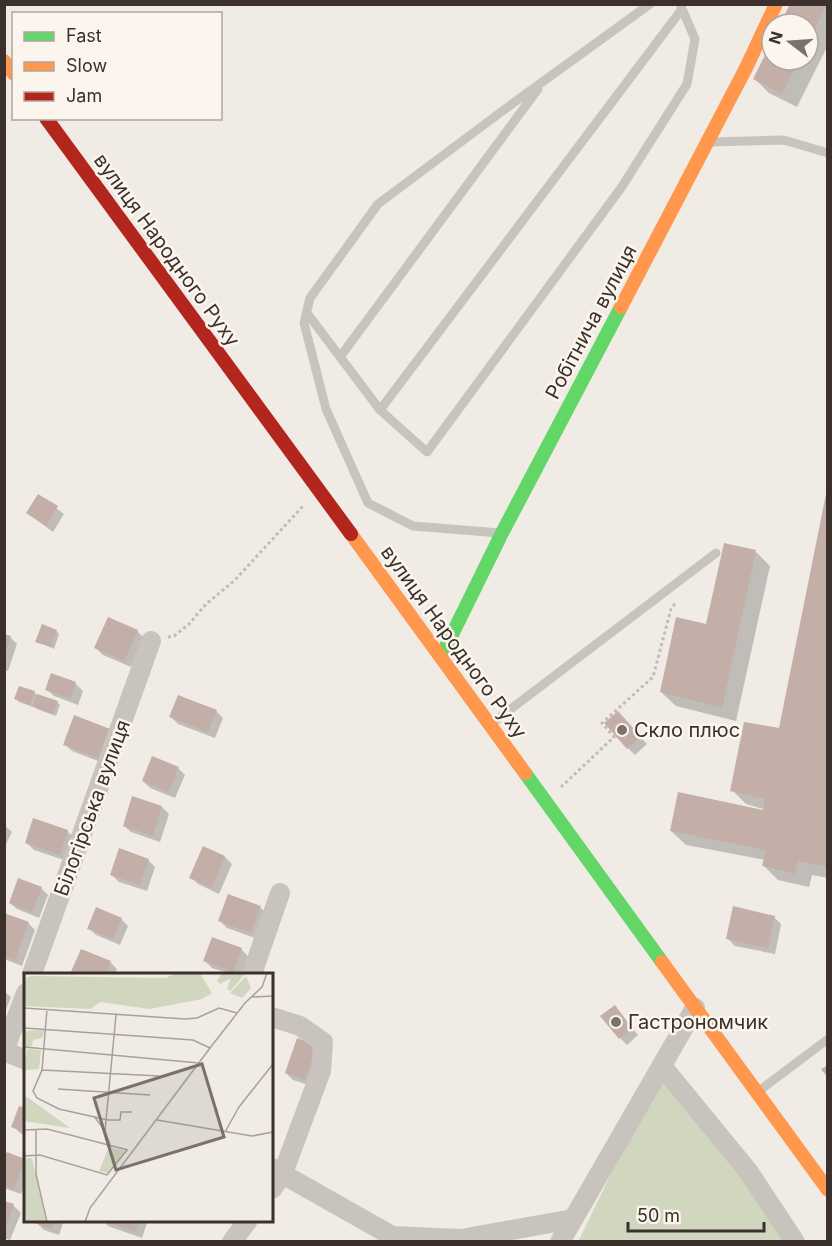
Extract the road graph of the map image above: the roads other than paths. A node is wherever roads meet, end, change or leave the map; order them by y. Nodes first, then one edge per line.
1 (650, 4) edge
2 (776, 4) edge
3 (681, 7) edge
4 (544, 81) junction
5 (47, 120) edge
6 (708, 142) junction
7 (828, 153) edge
8 (307, 313) junction
9 (340, 357) junction
10 (380, 410) junction
11 (502, 533) junction
12 (716, 553) dead end
13 (151, 641) road end
14 (441, 657) junction
15 (490, 725) junction
16 (280, 893) dead end
17 (33, 973) edge
18 (253, 973) edge
19 (24, 998) edge
20 (695, 1008) junction
21 (273, 1017) edge
22 (828, 1039) edge
23 (4, 1051) edge
24 (24, 1059) edge
25 (662, 1066) junction
26 (757, 1093) junction
27 (275, 1176) edge
28 (828, 1190) edge
29 (573, 1219) junction
30 (247, 1222) edge
31 (392, 1239) edge
32 (232, 1242) edge
33 (560, 1242) edge
34 (795, 1242) edge

1 - 4 lane
2 - 6 main road, Робітнича вулиця
3 - 10 lane
3 - 10 lane
4 - 8 lane
4 - 9 lane
5 - 14 main road, вулиця Народного Руху
6 - 7 lane
6 - 11 main road, Робітнича вулиця
8 - 9 lane
8 - 11 lane
9 - 10 lane
11 - 14 main road, Робітнича вулиця
12 - 15 lane
13 - 17 street, Білогірська вулиця
14 - 15 main road, вулиця Народного Руху
15 - 20 main road, вулиця Народного Руху
16 - 18 street
19 - 23 street
20 - 25 street
20 - 26 main road, вулиця Народного Руху
21 - 27 street
22 - 26 lane
23 - 24 street
25 - 29 street
25 - 34 street
26 - 28 main road, вулиця Народного Руху
27 - 31 street
29 - 31 street
29 - 33 street
30 - 32 street

